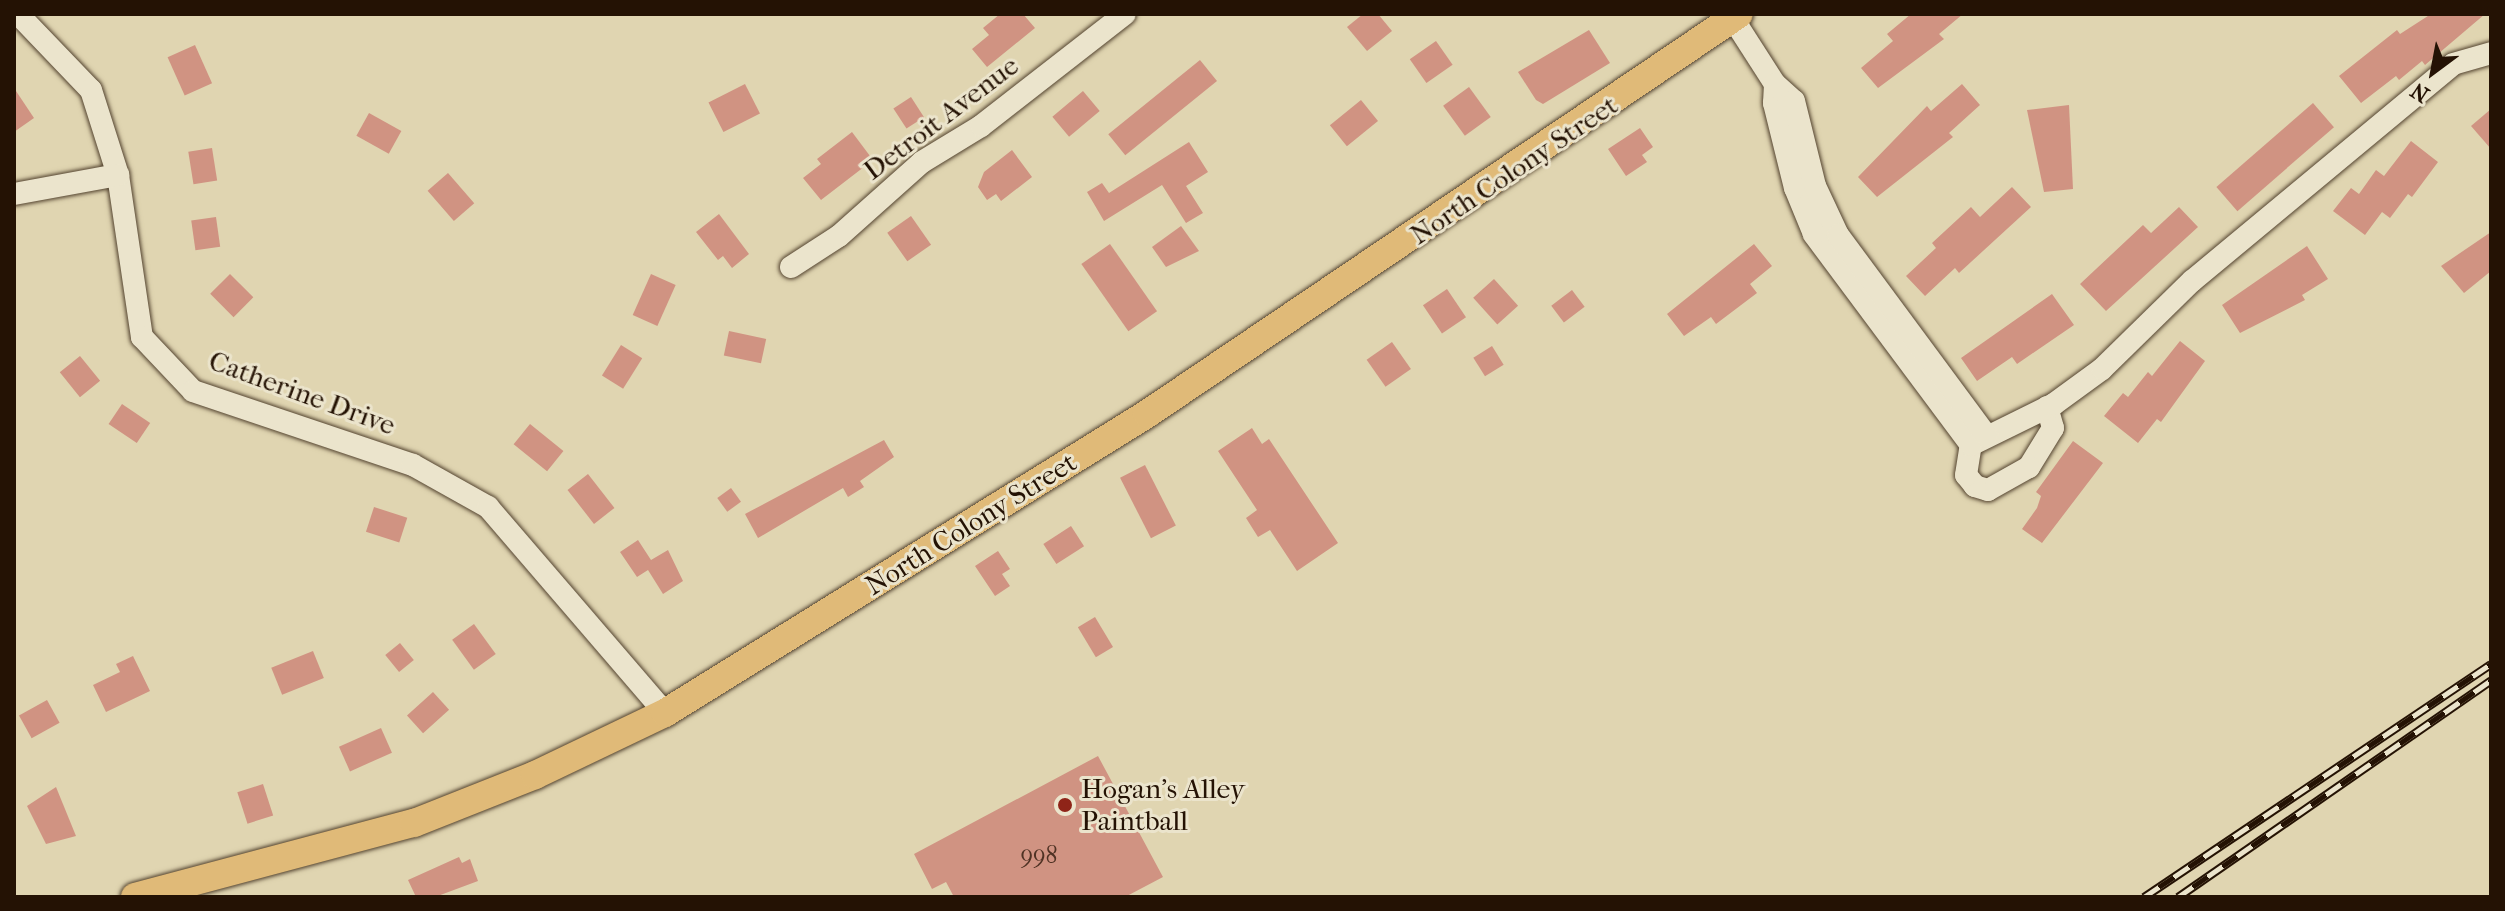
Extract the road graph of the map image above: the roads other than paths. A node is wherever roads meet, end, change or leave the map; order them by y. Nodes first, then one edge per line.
1 (18, 14) edge
2 (1125, 14) edge
3 (1734, 15) edge
4 (2491, 53) edge
5 (118, 175) junction
6 (14, 194) edge
7 (791, 267) dead end
8 (2047, 407) junction
9 (1979, 440) junction
10 (665, 713) junction
11 (135, 897) edge

1 - 5 street, Catherine Drive
2 - 7 street, Detroit Avenue
3 - 9 street
3 - 10 main road, North Colony Street
4 - 8 street
5 - 6 street
5 - 10 street, Catherine Drive
8 - 9 street
8 - 9 street
10 - 11 main road, North Colony Street

